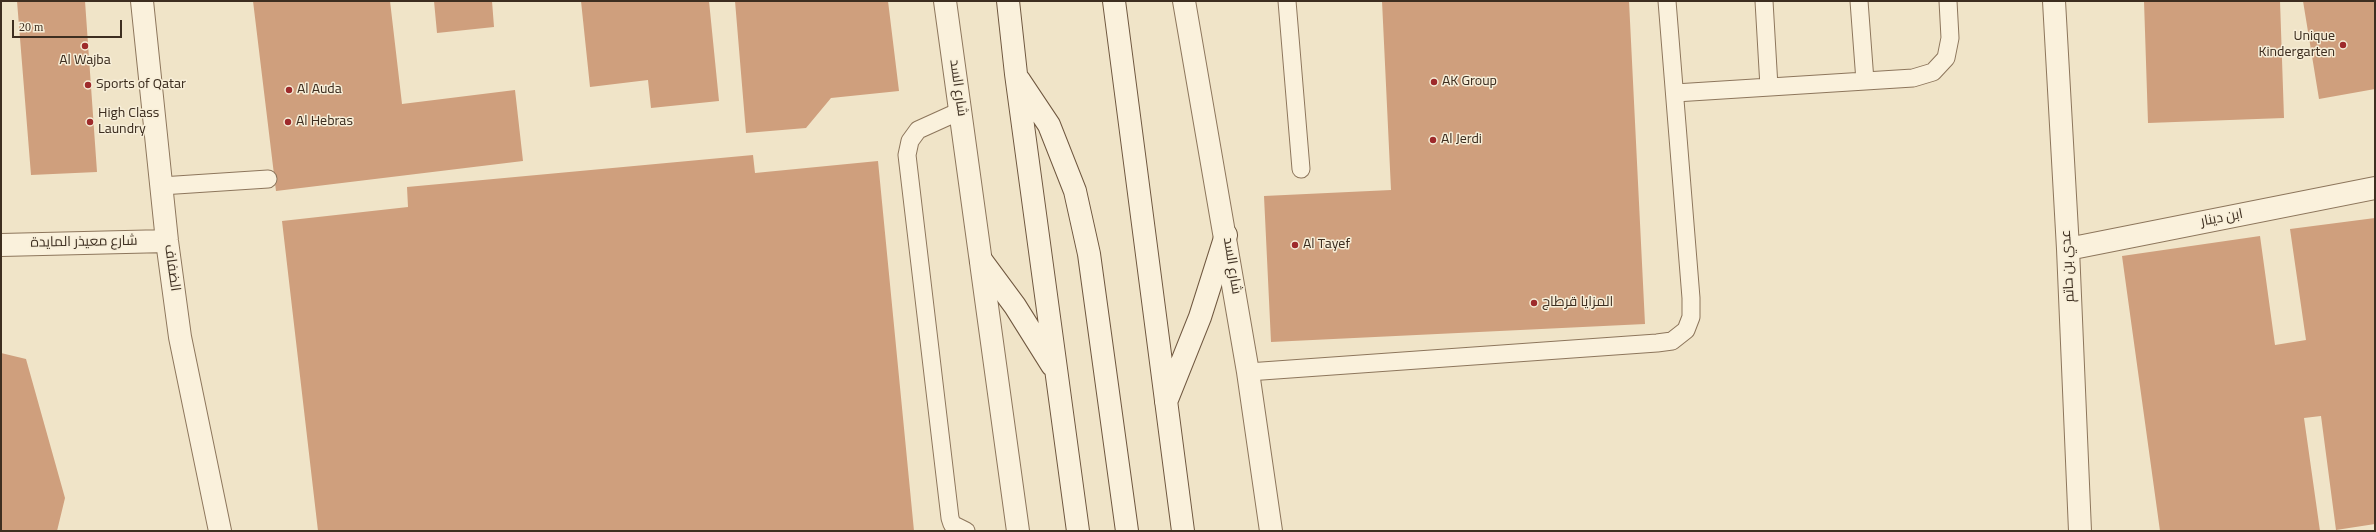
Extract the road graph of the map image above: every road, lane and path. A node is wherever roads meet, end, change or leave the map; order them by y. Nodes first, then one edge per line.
1 (142, 1) edge
2 (945, 1) edge
3 (1008, 1) edge
4 (1114, 1) edge
5 (1286, 1) edge
6 (1668, 1) edge
7 (1764, 1) edge
8 (1859, 1) edge
9 (1948, 1) edge
10 (2054, 1) edge
11 (1185, 2) edge
12 (1016, 74) junction
13 (1864, 81) junction
14 (1769, 87) junction
15 (1675, 93) junction
16 (960, 111) junction
17 (1301, 169) dead end
18 (268, 179) dead end
19 (161, 186) junction
20 (2375, 188) edge
21 (1226, 235) junction
22 (167, 241) junction
23 (1, 245) edge
24 (2068, 249) junction
25 (981, 260) junction
26 (1056, 371) junction
27 (1248, 372) junction
28 (1165, 403) junction
29 (220, 531) edge
30 (966, 531) edge
31 (1018, 531) edge
32 (1078, 531) edge
33 (1127, 531) edge
34 (1183, 531) edge
35 (1271, 531) edge
36 (2080, 531) edge

1 - 19 street, الضفاف
2 - 16 street, شارع السد
3 - 12 street
4 - 28 street
5 - 17 lane
6 - 15 lane
7 - 14 lane
8 - 13 lane
9 - 13 lane
10 - 24 street, عدي بن حاتم
11 - 21 street, شارع السد
12 - 26 street
12 - 33 street
13 - 14 lane
14 - 15 lane
15 - 27 lane
16 - 25 street, شارع السد
16 - 30 lane
18 - 19 lane
19 - 22 street, الضفاف
20 - 24 street, ابن دينار
21 - 27 street, شارع السد
21 - 28 street
22 - 23 street, شارع معيذر المايدة
22 - 29 street, الضفاف
24 - 36 street, عدي بن حاتم
25 - 26 street
25 - 31 street, شارع السد
26 - 32 street
27 - 35 street, شارع السد
28 - 34 street

